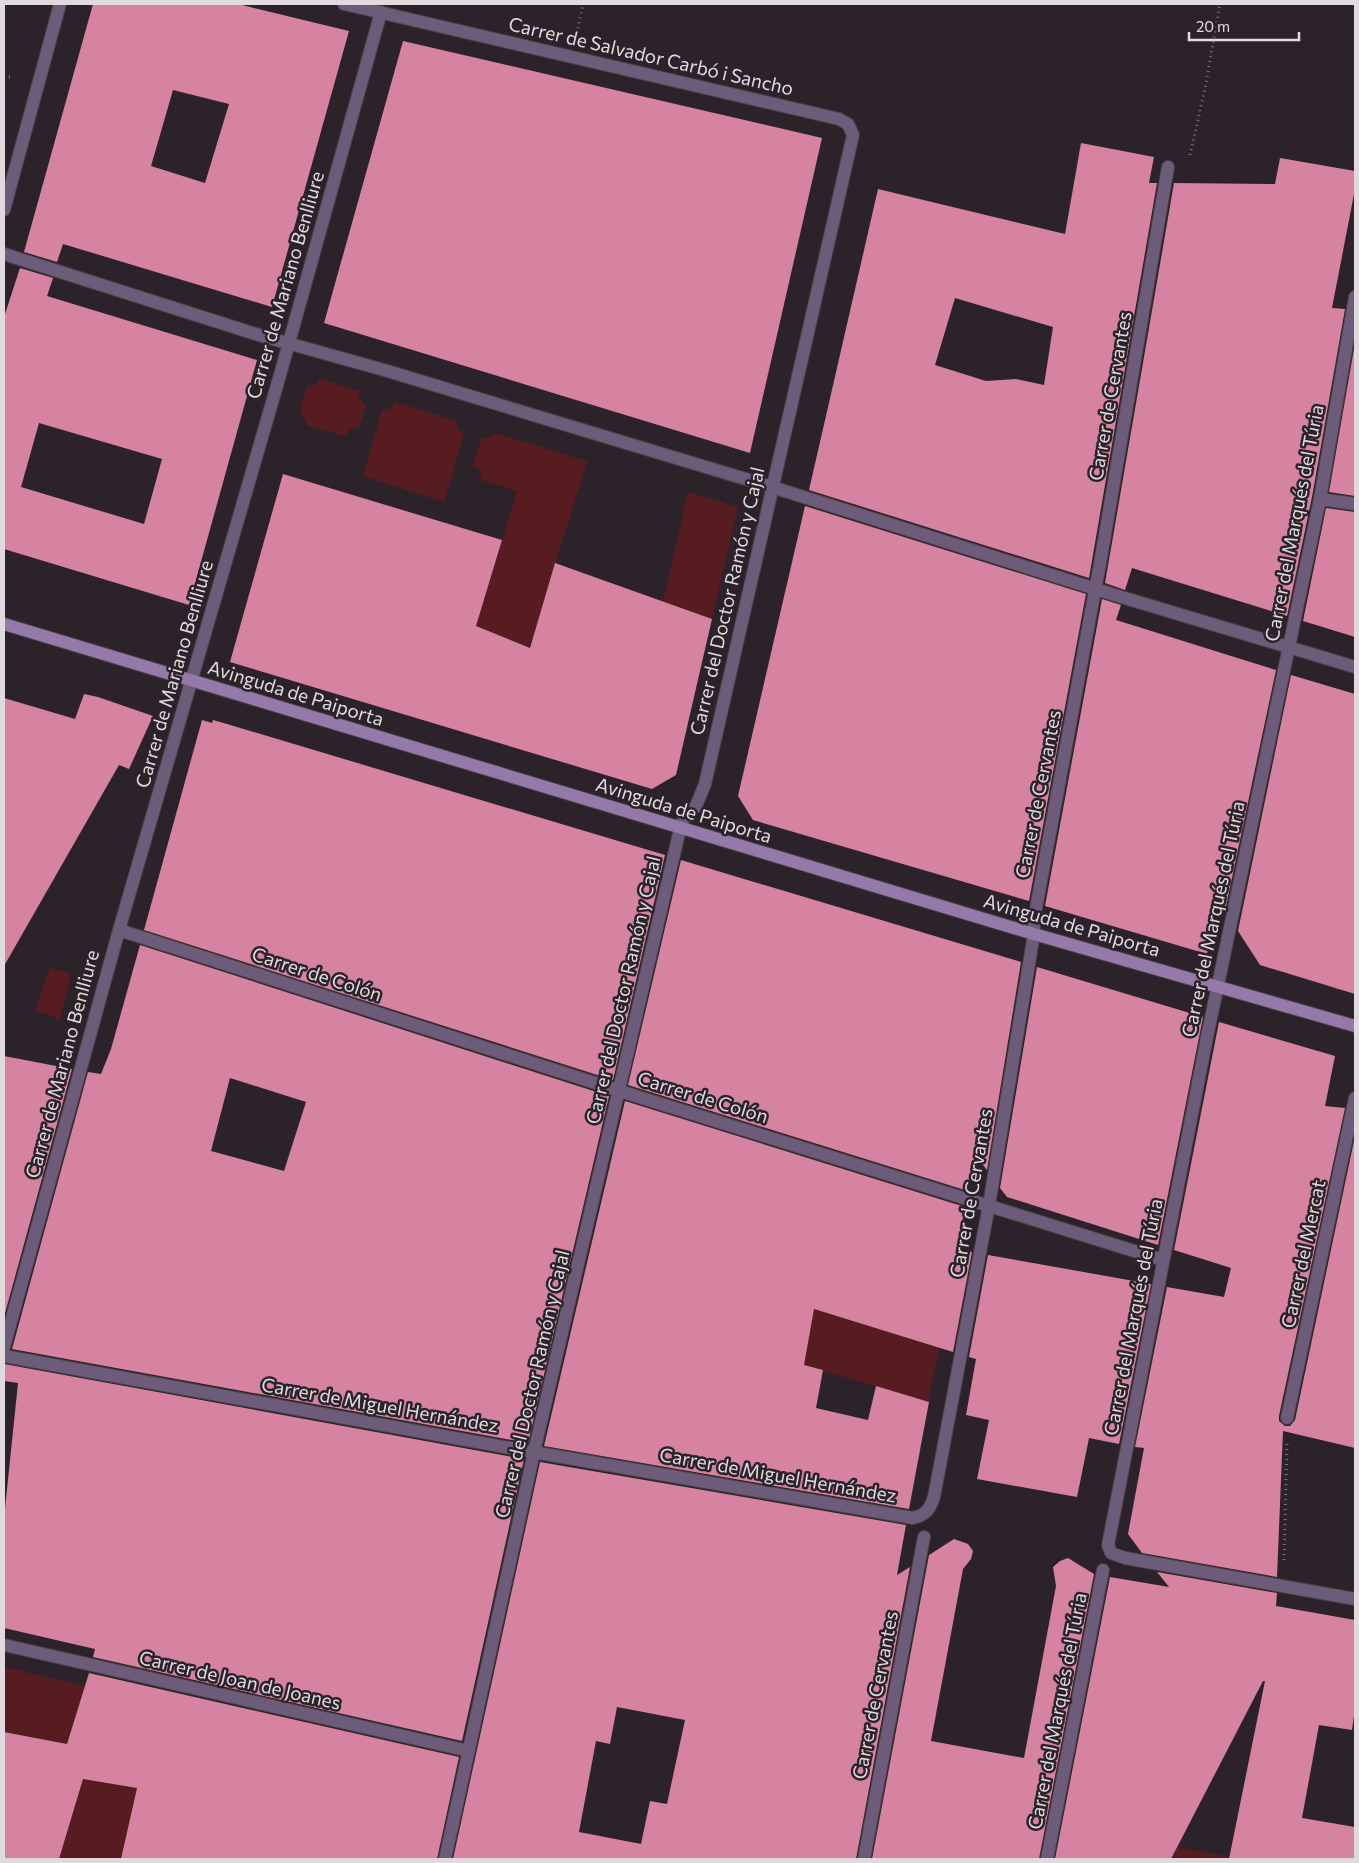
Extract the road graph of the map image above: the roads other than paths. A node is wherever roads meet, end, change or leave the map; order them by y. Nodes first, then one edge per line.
1 (60, 4) edge
2 (344, 4) edge
3 (381, 12) junction
4 (853, 135) joint
5 (1168, 167) dead end
6 (4, 210) edge
7 (4, 254) edge
8 (1355, 297) edge
9 (288, 344) junction
10 (772, 487) junction
11 (1320, 499) junction
12 (1355, 504) edge
13 (1096, 589) junction
14 (4, 624) edge
15 (1289, 646) junction
16 (1355, 666) edge
17 (192, 681) junction
18 (680, 829) junction
19 (119, 930) junction
20 (1034, 934) junction
21 (1218, 987) junction
22 (1355, 1026) edge
23 (619, 1090) junction
24 (1355, 1098) edge
25 (989, 1205) junction
26 (1163, 1260) junction
27 (4, 1347) edge
28 (4, 1356) edge
29 (1287, 1418) dead end
30 (534, 1452) junction
31 (926, 1514) joint
32 (924, 1537) dead end
33 (1103, 1570) dead end
34 (1355, 1599) edge
35 (4, 1645) edge
36 (469, 1751) junction
37 (445, 1859) edge
38 (864, 1859) edge
39 (1047, 1859) edge

1 - 6 street
2 - 3 street, Carrer de Salvador Carbó i Sancho
3 - 4 street, Carrer de Salvador Carbó i Sancho
3 - 9 street, Carrer de Mariano Benlliure
4 - 10 street, Carrer del Doctor Ramón y Cajal
5 - 13 street, Carrer de Cervantes
7 - 9 street
8 - 11 street, Carrer del Marqués del Túria
9 - 10 street
9 - 17 street, Carrer de Mariano Benlliure
10 - 13 street
10 - 18 street, Carrer del Doctor Ramón y Cajal
11 - 12 street
11 - 15 street, Carrer del Marqués del Túria
13 - 15 street
13 - 20 street, Carrer de Cervantes
14 - 17 street, Avinguda de Paiporta
15 - 16 street
15 - 21 street, Carrer del Marqués del Túria
17 - 18 street, Avinguda de Paiporta
17 - 19 street, Carrer de Mariano Benlliure
18 - 20 street, Avinguda de Paiporta
18 - 23 street, Carrer del Doctor Ramón y Cajal
19 - 23 street, Carrer de Colón
19 - 27 street, Carrer de Mariano Benlliure
20 - 21 street, Avinguda de Paiporta
20 - 25 street, Carrer de Cervantes
21 - 22 street, Avinguda de Paiporta
21 - 26 street, Carrer del Marqués del Túria
23 - 25 street, Carrer de Colón
23 - 30 street, Carrer del Doctor Ramón y Cajal
24 - 29 street, Carrer del Mercat
25 - 26 street, Carrer de Colón
25 - 31 street, Carrer de Cervantes
26 - 34 street, Carrer del Marqués del Túria
28 - 30 street, Carrer de Miguel Hernández
30 - 31 street, Carrer de Miguel Hernández
30 - 36 street, Carrer del Doctor Ramón y Cajal
32 - 38 street, Carrer de Cervantes
33 - 39 street, Carrer del Marqués del Túria
35 - 36 street, Carrer de Joan de Joanes
36 - 37 street, Carrer del Doctor Ramón y Cajal

